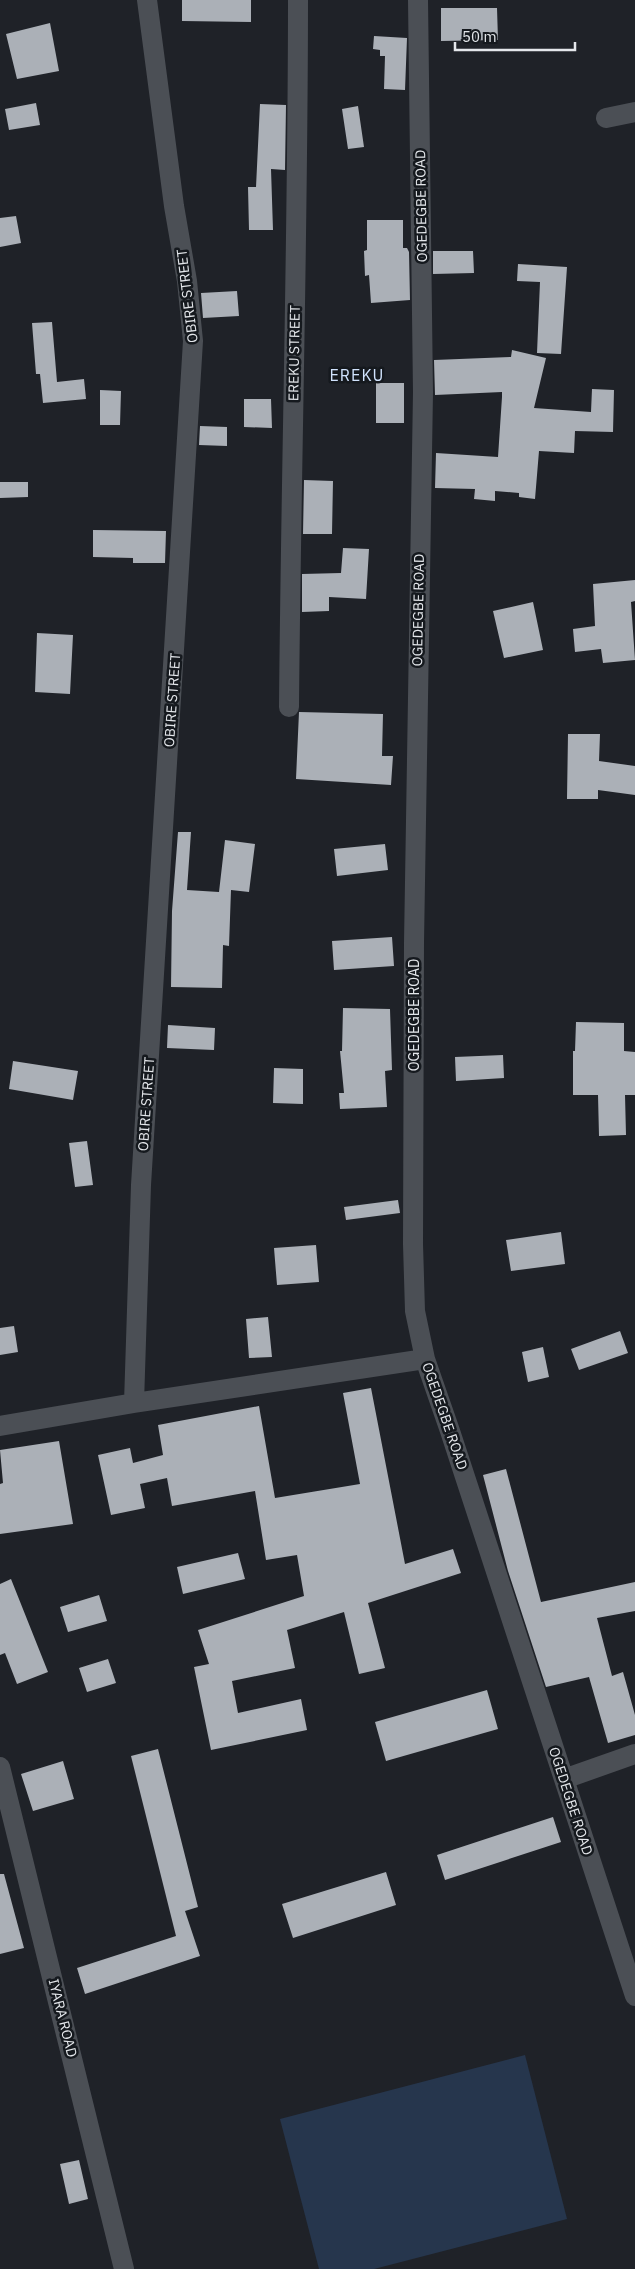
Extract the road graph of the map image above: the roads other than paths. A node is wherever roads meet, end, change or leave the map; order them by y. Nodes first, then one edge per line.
1 (146, 0) edge
2 (298, 0) edge
3 (418, 0) edge
4 (635, 112) edge
5 (606, 118) dead end
6 (289, 707) dead end
7 (425, 1359) junction
8 (134, 1403) junction
9 (0, 1426) edge
10 (635, 1754) edge
11 (0, 1767) edge
12 (564, 1780) junction
13 (627, 1944) edge
14 (635, 1996) edge
15 (124, 2269) edge

1 - 8 street, OBIRE STREET
2 - 6 street, EREKU STREET
3 - 7 street, OGEDEGBE ROAD
4 - 5 street
7 - 8 street
7 - 12 street, OGEDEGBE ROAD
8 - 9 street
10 - 12 street
11 - 15 street, IYARA ROAD
12 - 13 street, OGEDEGBE ROAD
13 - 14 street, OGEDEGBE ROAD

